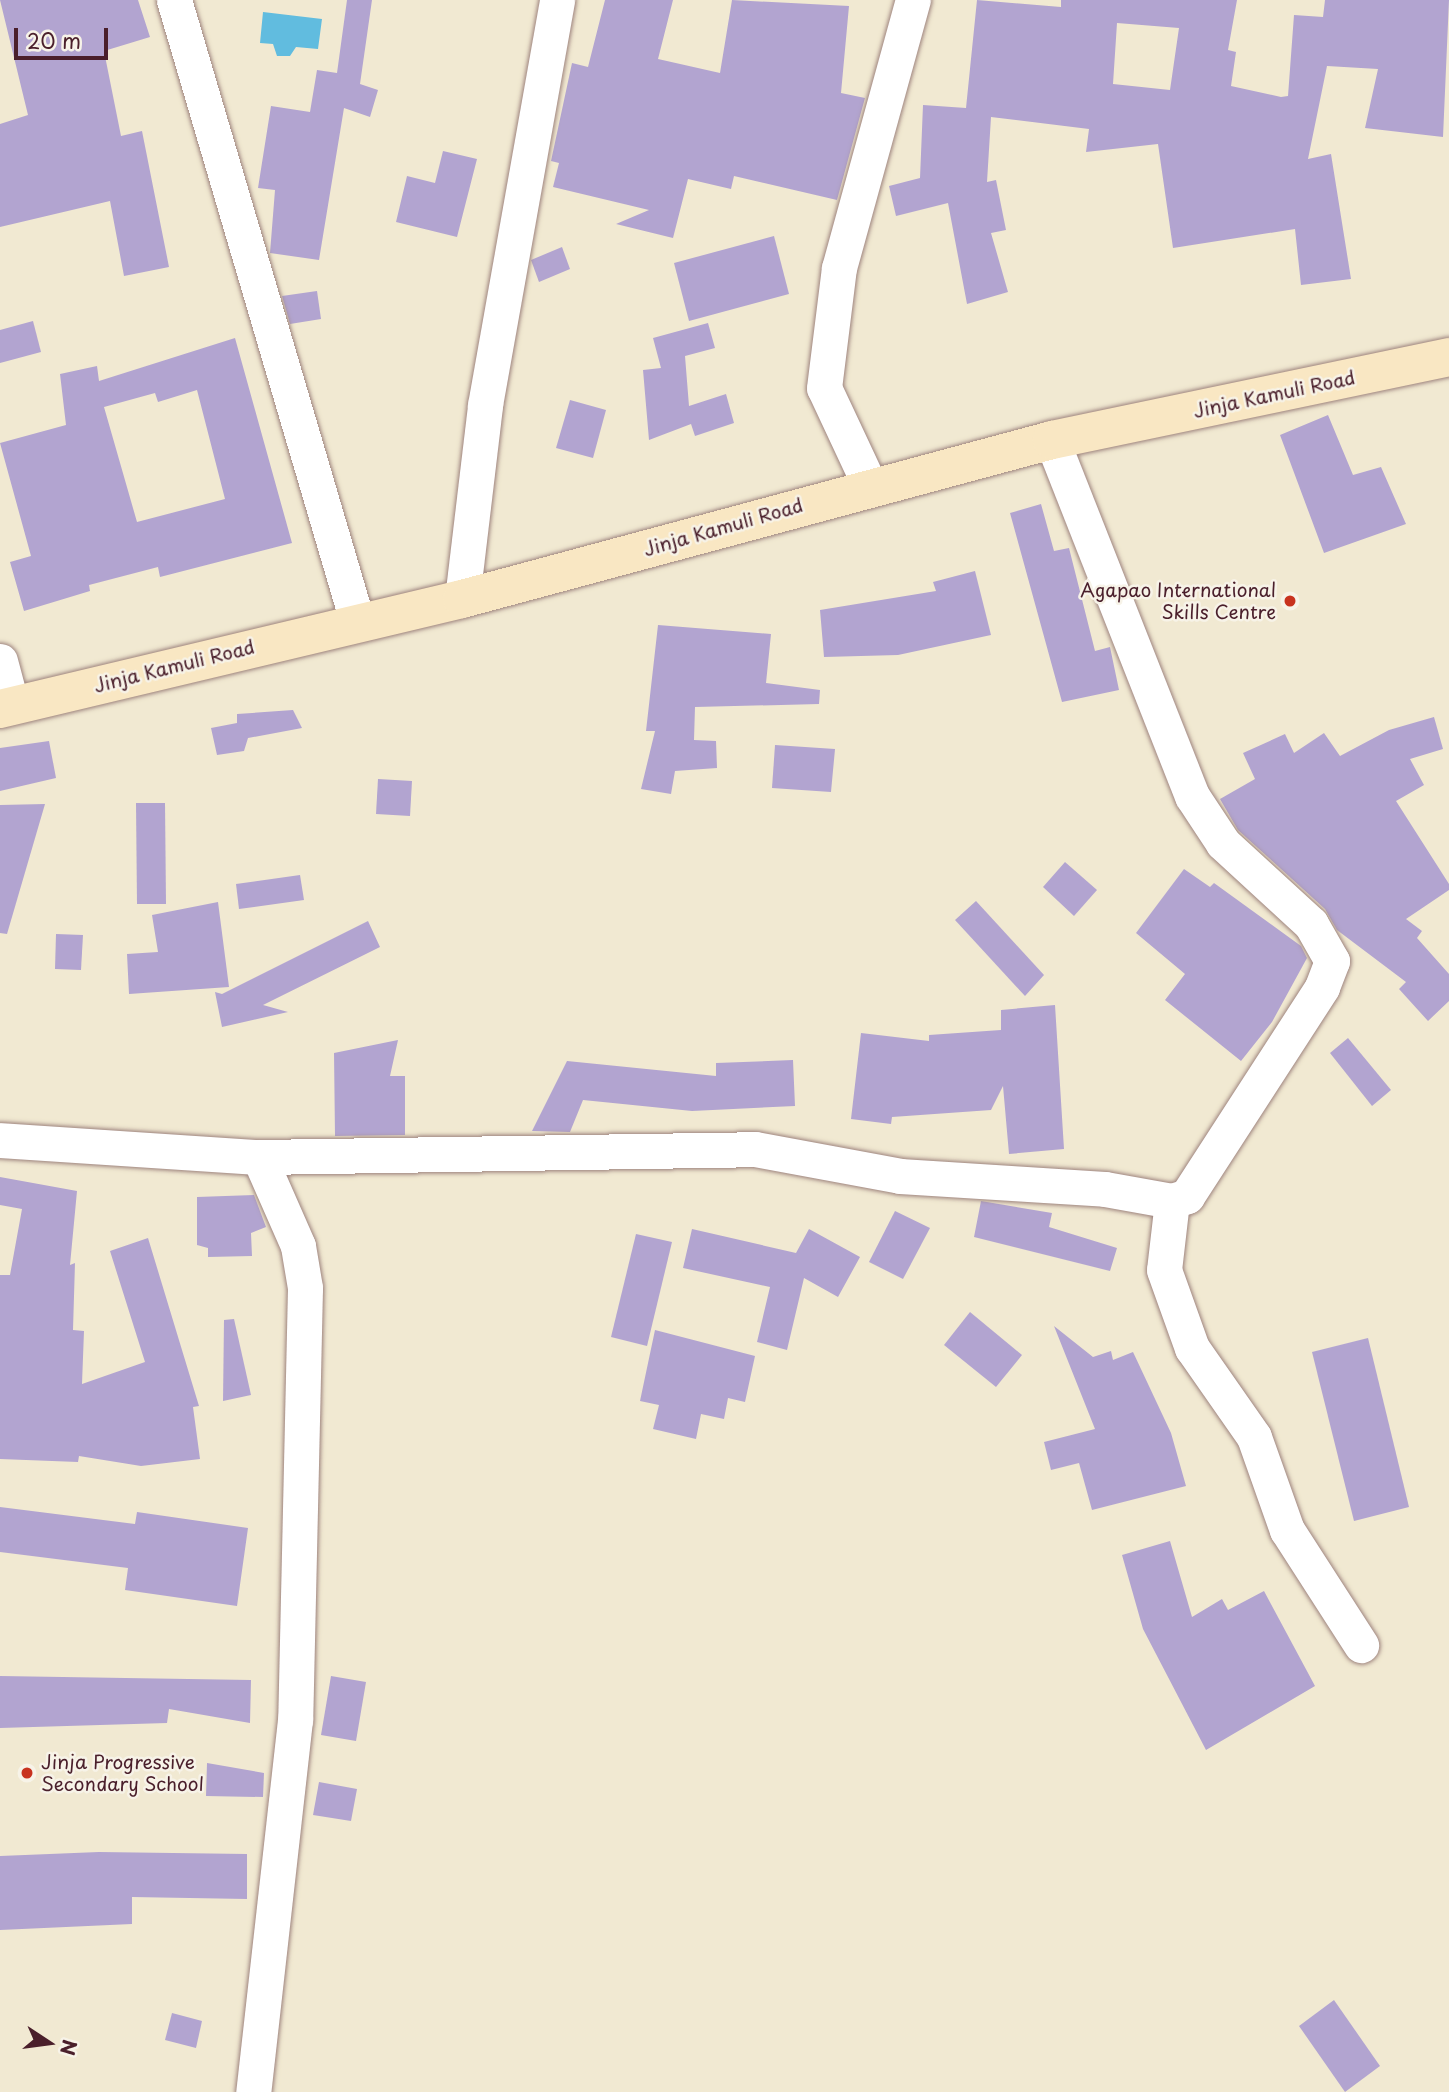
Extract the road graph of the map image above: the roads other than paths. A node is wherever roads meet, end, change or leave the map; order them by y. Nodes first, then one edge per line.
1 (174, 0) edge
2 (557, 0) edge
3 (913, 0) edge
4 (1449, 357) edge
5 (1052, 440) junction
6 (870, 486) junction
7 (462, 600) junction
8 (357, 621) junction
9 (0, 661) edge
10 (6, 708) edge
11 (0, 1140) edge
12 (259, 1157) junction
13 (1172, 1201) junction
14 (1361, 1645) dead end
15 (253, 2092) edge

1 - 8 street
2 - 7 street
3 - 6 street
4 - 5 main road, Jinja Kamuli Road
5 - 6 main road, Jinja Kamuli Road
5 - 13 street
6 - 7 main road, Jinja Kamuli Road
7 - 8 main road, Jinja Kamuli Road
8 - 10 main road, Jinja Kamuli Road
9 - 10 street
11 - 12 street
12 - 13 street
12 - 15 street
13 - 14 street

